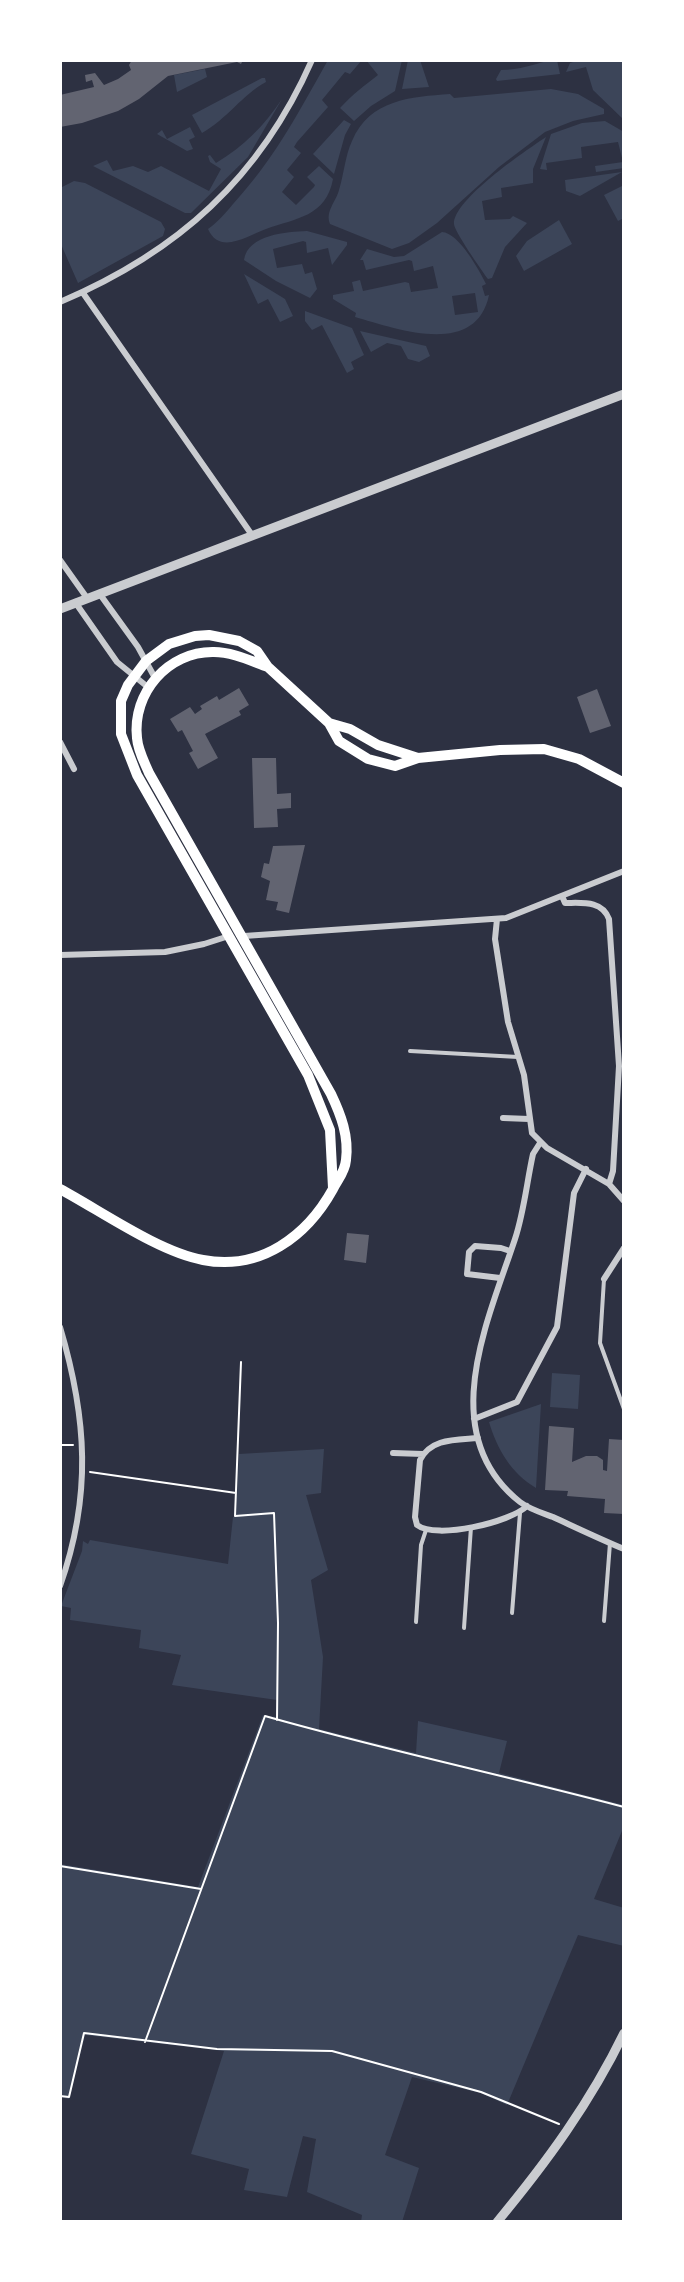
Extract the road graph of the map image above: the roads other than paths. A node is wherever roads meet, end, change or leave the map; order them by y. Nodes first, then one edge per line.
1 (312, 60) edge
2 (83, 293) junction
3 (60, 302) edge
4 (624, 394) edge
5 (252, 535) junction
6 (60, 560) edge
7 (99, 593) junction
8 (87, 598) junction
9 (75, 602) junction
10 (60, 609) edge
11 (146, 661) junction
12 (268, 667) junction
13 (133, 677) junction
14 (155, 678) junction
15 (149, 688) junction
16 (329, 723) junction
17 (60, 742) edge
18 (418, 758) junction
19 (74, 769) dead end
20 (624, 783) edge
21 (624, 871) edge
22 (562, 896) junction
23 (497, 919) junction
24 (230, 936) junction
25 (244, 936) junction
26 (60, 955) edge
27 (410, 1051) dead end
28 (519, 1058) junction
29 (503, 1118) dead end
30 (529, 1119) junction
31 (540, 1143) junction
32 (586, 1169) junction
33 (609, 1184) junction
34 (333, 1188) junction
35 (60, 1190) edge
36 (624, 1201) edge
37 (624, 1248) edge
38 (510, 1251) junction
39 (500, 1278) junction
40 (604, 1279) joint
41 (60, 1327) edge
42 (624, 1409) edge
43 (474, 1419) junction
44 (478, 1438) junction
45 (393, 1453) dead end
46 (423, 1454) junction
47 (527, 1506) junction
48 (520, 1513) junction
49 (471, 1527) junction
50 (426, 1530) junction
51 (610, 1543) junction
52 (624, 1549) edge
53 (60, 1586) edge
54 (512, 1612) dead end
55 (604, 1621) dead end
56 (416, 1622) dead end
57 (464, 1628) dead end
58 (624, 2033) edge
59 (497, 2222) edge

1 - 2 street
2 - 3 street
2 - 5 street
4 - 5 street
5 - 7 street
6 - 8 street
7 - 8 street
7 - 11 street
8 - 9 street
9 - 10 street
9 - 13 street
11 - 12 main road
11 - 13 main road
11 - 14 street
12 - 14 main road
12 - 16 main road
13 - 15 street
13 - 24 main road
14 - 15 main road
15 - 25 main road
16 - 18 main road
16 - 18 main road
17 - 19 street
18 - 20 main road
21 - 22 street
22 - 23 street
22 - 33 street
23 - 25 street
23 - 28 street
24 - 26 street
24 - 34 main road
25 - 34 main road
27 - 28 lane
28 - 30 street
29 - 30 street
30 - 31 street
31 - 32 street
31 - 38 street
32 - 33 street
32 - 43 street
33 - 36 street
34 - 35 main road
37 - 40 street
38 - 39 street
38 - 39 street
39 - 43 street
40 - 42 lane
41 - 53 street
43 - 44 street
44 - 46 street
44 - 47 street
45 - 46 street
46 - 50 street
47 - 48 street
47 - 51 street
48 - 49 street
48 - 54 lane
49 - 50 street
49 - 57 lane
50 - 56 lane
51 - 52 street
51 - 55 lane
58 - 59 street

